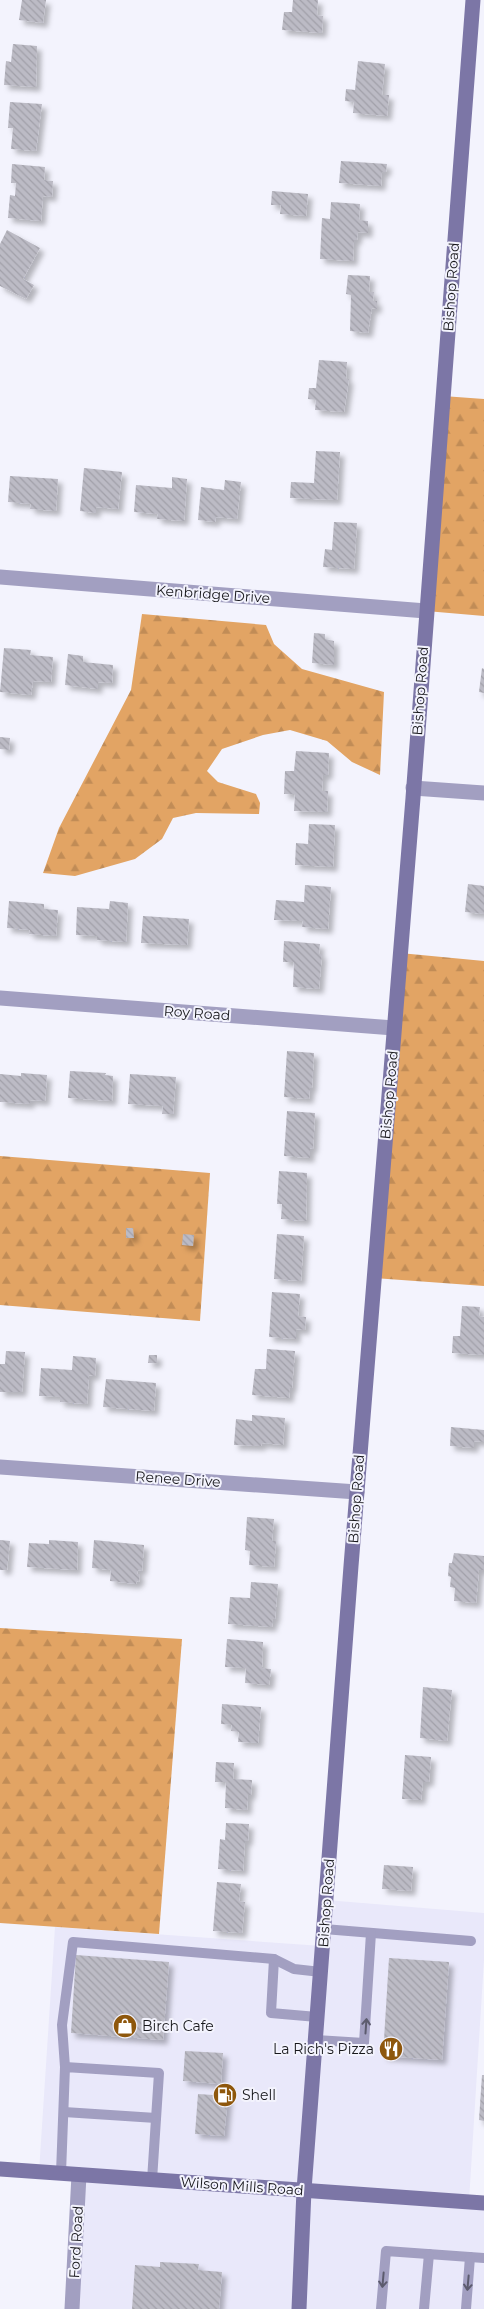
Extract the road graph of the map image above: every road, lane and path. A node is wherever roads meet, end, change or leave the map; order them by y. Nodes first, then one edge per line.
1 (473, 0) edge
2 (0, 577) edge
3 (426, 611) junction
4 (413, 788) junction
5 (484, 793) edge
6 (0, 998) edge
7 (394, 1028) junction
8 (0, 1467) edge
9 (357, 1492) junction
10 (324, 1929) junction
11 (371, 1933) junction
12 (471, 1941) dead end
13 (274, 1959) junction
14 (321, 1972) junction
15 (317, 2017) junction
16 (316, 2040) junction
17 (65, 2067) junction
18 (64, 2112) junction
19 (156, 2118) junction
20 (0, 2169) edge
21 (61, 2174) junction
22 (79, 2175) junction
23 (152, 2180) junction
24 (304, 2190) junction
25 (484, 2203) edge
26 (429, 2254) junction
27 (470, 2257) junction
28 (484, 2258) edge
29 (72, 2309) edge
30 (299, 2309) edge
31 (381, 2309) edge
32 (424, 2309) edge
33 (466, 2309) edge

1 - 3 street, Bishop Road
2 - 3 street, Kenbridge Drive
3 - 4 street, Bishop Road
4 - 5 street
4 - 7 street, Bishop Road
6 - 7 street, Roy Road
7 - 9 street, Bishop Road
8 - 9 street, Renee Drive
9 - 10 street, Bishop Road
10 - 11 lane
10 - 14 street, Bishop Road
11 - 12 lane
16 -> 11 lane
13 - 14 lane
13 - 15 lane
13 - 17 lane
14 - 15 street, Bishop Road
15 - 16 street, Bishop Road
16 - 24 street, Bishop Road
17 - 18 lane
17 - 19 lane
18 - 19 lane
18 - 21 lane
19 - 23 lane
20 - 21 street, Wilson Mills Road
21 - 22 street, Wilson Mills Road
22 - 23 street, Wilson Mills Road
22 - 29 street, Ford Road
23 - 24 street, Wilson Mills Road
24 - 25 street, Wilson Mills Road
24 - 30 street, Bishop Road
26 - 27 lane
26 -> 31 lane
26 - 32 lane
27 - 28 lane
27 -> 33 lane

